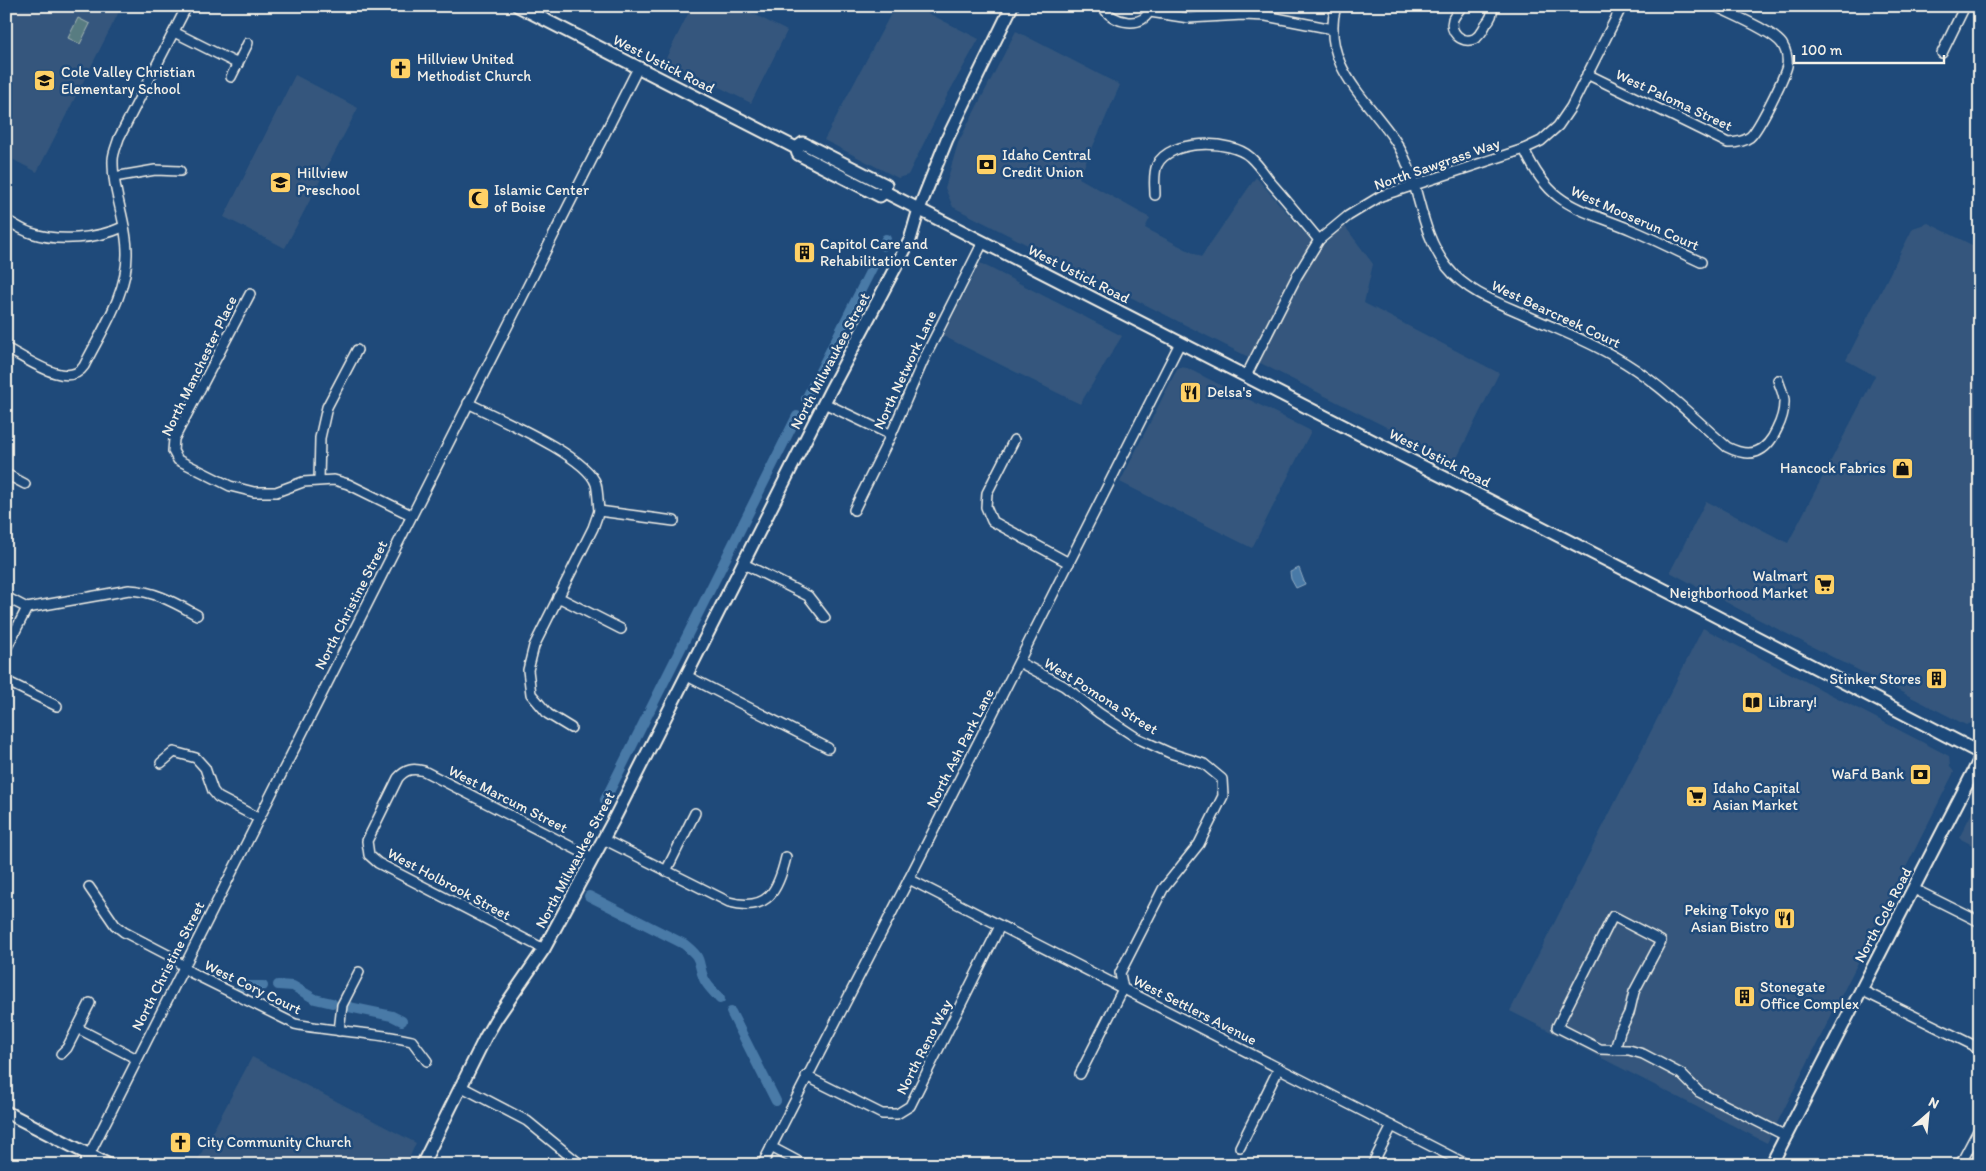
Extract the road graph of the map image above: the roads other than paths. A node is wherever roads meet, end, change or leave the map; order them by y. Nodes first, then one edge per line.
1 (187, 6) edge
2 (518, 6) edge
3 (1012, 6) edge
4 (1103, 6) edge
5 (1336, 6) edge
6 (1462, 6) edge
7 (1492, 6) edge
8 (1622, 6) edge
9 (1715, 6) edge
10 (1962, 8) edge
11 (1150, 9) edge
12 (1333, 28) junction
13 (174, 32) junction
14 (248, 43) dead end
15 (1942, 53) dead end
16 (238, 64) junction
17 (638, 68) junction
18 (1587, 74) junction
19 (231, 77) dead end
20 (1524, 149) junction
21 (180, 171) dead end
22 (114, 177) junction
23 (1415, 184) junction
24 (1155, 195) dead end
25 (919, 209) junction
26 (6, 220) edge
27 (123, 228) junction
28 (1319, 240) junction
29 (983, 242) junction
30 (1701, 262) dead end
31 (250, 294) dead end
32 (1180, 343) junction
33 (6, 348) edge
34 (357, 350) dead end
35 (1246, 376) junction
36 (1778, 380) dead end
37 (468, 403) junction
38 (824, 403) junction
39 (890, 436) junction
40 (1014, 440) dead end
41 (6, 474) edge
42 (320, 480) junction
43 (26, 484) dead end
44 (854, 510) dead end
45 (599, 511) junction
46 (411, 515) junction
47 (674, 521) dead end
48 (744, 564) junction
49 (1069, 564) junction
50 (6, 597) edge
51 (558, 597) junction
52 (27, 608) junction
53 (197, 615) dead end
54 (825, 618) dead end
55 (621, 629) dead end
56 (6, 649) edge
57 (1019, 662) junction
58 (687, 676) junction
59 (6, 681) edge
60 (57, 706) dead end
61 (571, 728) dead end
62 (828, 748) dead end
63 (1980, 753) edge
64 (1980, 759) edge
65 (161, 763) dead end
66 (409, 770) joint
67 (695, 813) dead end
68 (258, 818) junction
69 (603, 839) junction
70 (786, 856) dead end
71 (593, 858) junction
72 (666, 871) junction
73 (909, 880) junction
74 (89, 887) dead end
75 (1914, 889) junction
76 (1980, 922) edge
77 (1000, 926) junction
78 (544, 950) junction
79 (184, 967) junction
80 (359, 972) dead end
81 (1123, 989) junction
82 (1861, 990) junction
83 (90, 1003) dead end
84 (78, 1028) junction
85 (338, 1031) junction
86 (1615, 1050) junction
87 (1980, 1052) edge
88 (61, 1054) dead end
89 (137, 1058) junction
90 (427, 1061) dead end
91 (1279, 1068) junction
92 (1080, 1074) dead end
93 (806, 1076) junction
94 (460, 1086) junction
95 (6, 1112) edge
96 (1392, 1126) junction
97 (1980, 1127) edge
98 (1786, 1136) junction
99 (771, 1147) junction
100 (1240, 1147) dead end
101 (86, 1160) edge
102 (109, 1165) edge
103 (422, 1165) edge
104 (581, 1165) edge
105 (762, 1165) edge
106 (804, 1165) edge
107 (1372, 1165) edge
108 (1468, 1165) edge
109 (1771, 1165) edge
110 (1960, 1165) edge

1 - 13 street
2 - 17 main road, West Ustick Road
3 - 25 main road, North Milwaukee Street
4 - 11 street
5 - 12 street, West Bearcreek Court
6 - 7 street
8 - 18 street, North Sawgrass Way
9 - 18 street, West Paloma Street
10 - 15 street
11 - 12 street
12 - 23 street, West Bearcreek Court
13 - 16 street
13 - 22 street
14 - 16 street
16 - 19 street
17 - 25 main road, West Ustick Road
17 - 37 street, North Christine Street
18 - 20 street, North Sawgrass Way
20 - 23 street, North Sawgrass Way
20 - 30 street, West Mooserun Court
21 - 22 street
22 - 27 street
23 - 28 street, North Sawgrass Way
23 - 36 street, West Bearcreek Court
24 - 28 street
25 - 29 main road, West Ustick Road
25 - 38 main road, North Milwaukee Street
26 - 27 street
27 - 33 street
28 - 35 street, North Sawgrass Way
29 - 32 main road, West Ustick Road
29 - 39 street, North Network Lane
31 - 42 street, North Manchester Place
32 - 35 main road, West Ustick Road
32 - 49 street, North Ash Park Lane
34 - 42 street
35 - 63 main road, West Ustick Road
37 - 45 street
37 - 46 street, North Christine Street
38 - 39 street
38 - 48 main road, North Milwaukee Street
39 - 44 street, North Network Lane
40 - 49 street
41 - 43 street
42 - 46 street
45 - 47 street
45 - 51 street
46 - 68 street, North Christine Street
48 - 54 street
48 - 58 main road, North Milwaukee Street
49 - 57 street, North Ash Park Lane
50 - 52 street
51 - 55 street
51 - 61 street
52 - 53 street
52 - 56 street
57 - 73 street, North Ash Park Lane
57 - 81 street, West Pomona Street
58 - 62 street
58 - 69 main road, North Milwaukee Street
59 - 60 street
64 - 75 main road, North Cole Road
65 - 68 street
66 - 71 street, West Marcum Street
66 - 78 street, West Holbrook Street
67 - 72 street
68 - 79 street, North Christine Street
69 - 71 main road, North Milwaukee Street
69 - 72 street
70 - 72 street
71 - 78 main road, North Milwaukee Street
73 - 77 street, West Settlers Avenue
73 - 93 street, North Ash Park Lane
74 - 79 street, West Cory Court
75 - 76 street
75 - 82 main road, North Cole Road
77 - 81 street, West Settlers Avenue
77 - 93 street, North Reno Way
78 - 94 main road, North Milwaukee Street
79 - 85 street, West Cory Court
79 - 89 street, North Christine Street
80 - 85 street
81 - 91 street, West Settlers Avenue
81 - 92 street
82 - 87 street
82 - 98 main road, North Cole Road
83 - 84 street
84 - 88 street
84 - 89 street
85 - 90 street, West Cory Court
86 - 86 street
86 - 98 street
89 - 101 street, North Christine Street
91 - 96 street, West Settlers Avenue
91 - 100 street
93 - 99 street, North Ash Park Lane
94 - 103 main road, North Milwaukee Street
94 - 104 street
95 - 101 main road
96 - 107 street
96 - 108 street, West Settlers Avenue
97 - 110 street
98 - 109 main road, North Cole Road
99 - 105 street, North Ash Park Lane
99 - 106 street
101 - 102 main road

